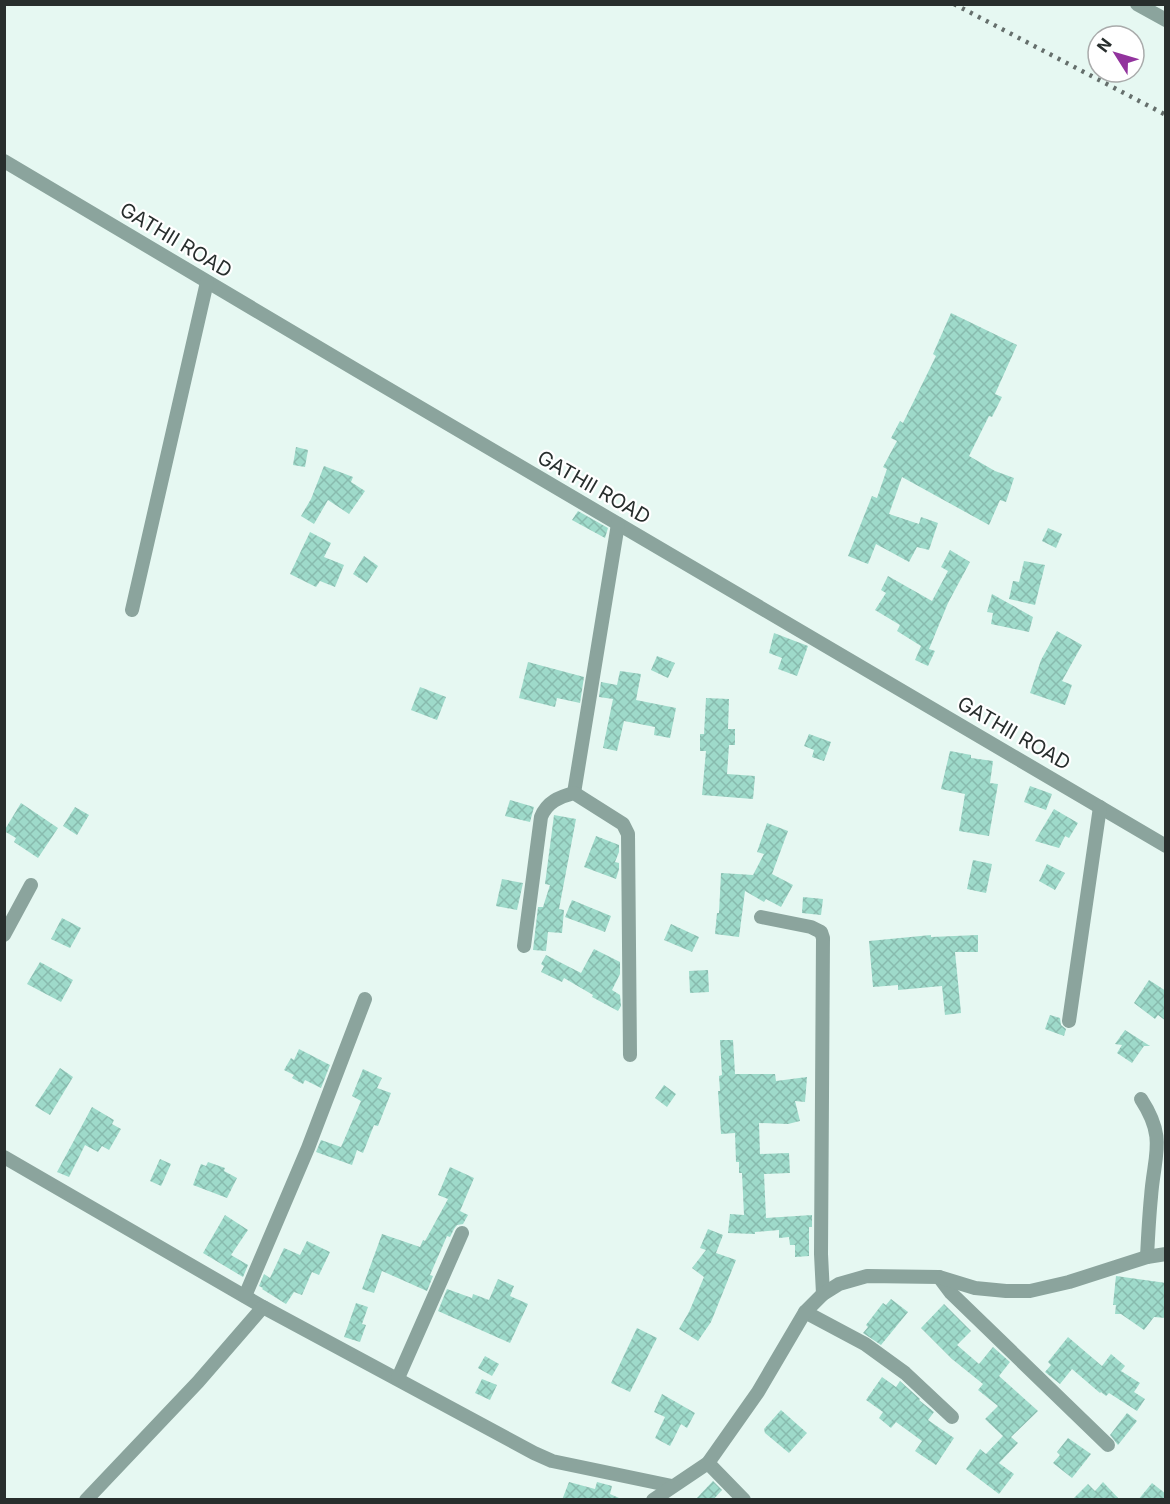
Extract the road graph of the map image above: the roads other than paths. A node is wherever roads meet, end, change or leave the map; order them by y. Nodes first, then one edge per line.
1 (1137, 4) edge
2 (1166, 20) edge
3 (4, 161) edge
4 (207, 282) junction
5 (618, 524) junction
6 (132, 610) dead end
7 (574, 793) junction
8 (1100, 807) junction
9 (1166, 846) edge
10 (31, 885) dead end
11 (761, 917) dead end
12 (4, 935) edge
13 (524, 946) dead end
14 (365, 999) dead end
15 (1069, 1021) dead end
16 (630, 1055) dead end
17 (1140, 1099) dead end
18 (4, 1157) edge
19 (462, 1233) dead end
20 (1166, 1254) edge
21 (1147, 1257) junction
22 (939, 1277) junction
23 (823, 1294) junction
24 (245, 1296) junction
25 (263, 1307) junction
26 (804, 1312) junction
27 (398, 1378) junction
28 (952, 1417) dead end
29 (1108, 1445) dead end
30 (708, 1463) junction
31 (672, 1486) junction
32 (86, 1500) edge
33 (652, 1500) edge
34 (744, 1500) edge

1 - 2 street
3 - 4 street, GATHII ROAD
4 - 5 street, GATHII ROAD
4 - 6 street
5 - 7 street
5 - 8 street, GATHII ROAD
7 - 13 street
7 - 16 street
8 - 9 street, GATHII ROAD
8 - 15 street
10 - 12 street
11 - 23 street
14 - 24 street
17 - 21 street
18 - 24 street
19 - 27 street
20 - 21 street
21 - 22 street
22 - 23 street
22 - 29 street
23 - 26 street
24 - 25 street
25 - 27 street
25 - 32 street
26 - 28 street
26 - 30 street
27 - 31 street
30 - 31 street
30 - 34 street
31 - 33 street

